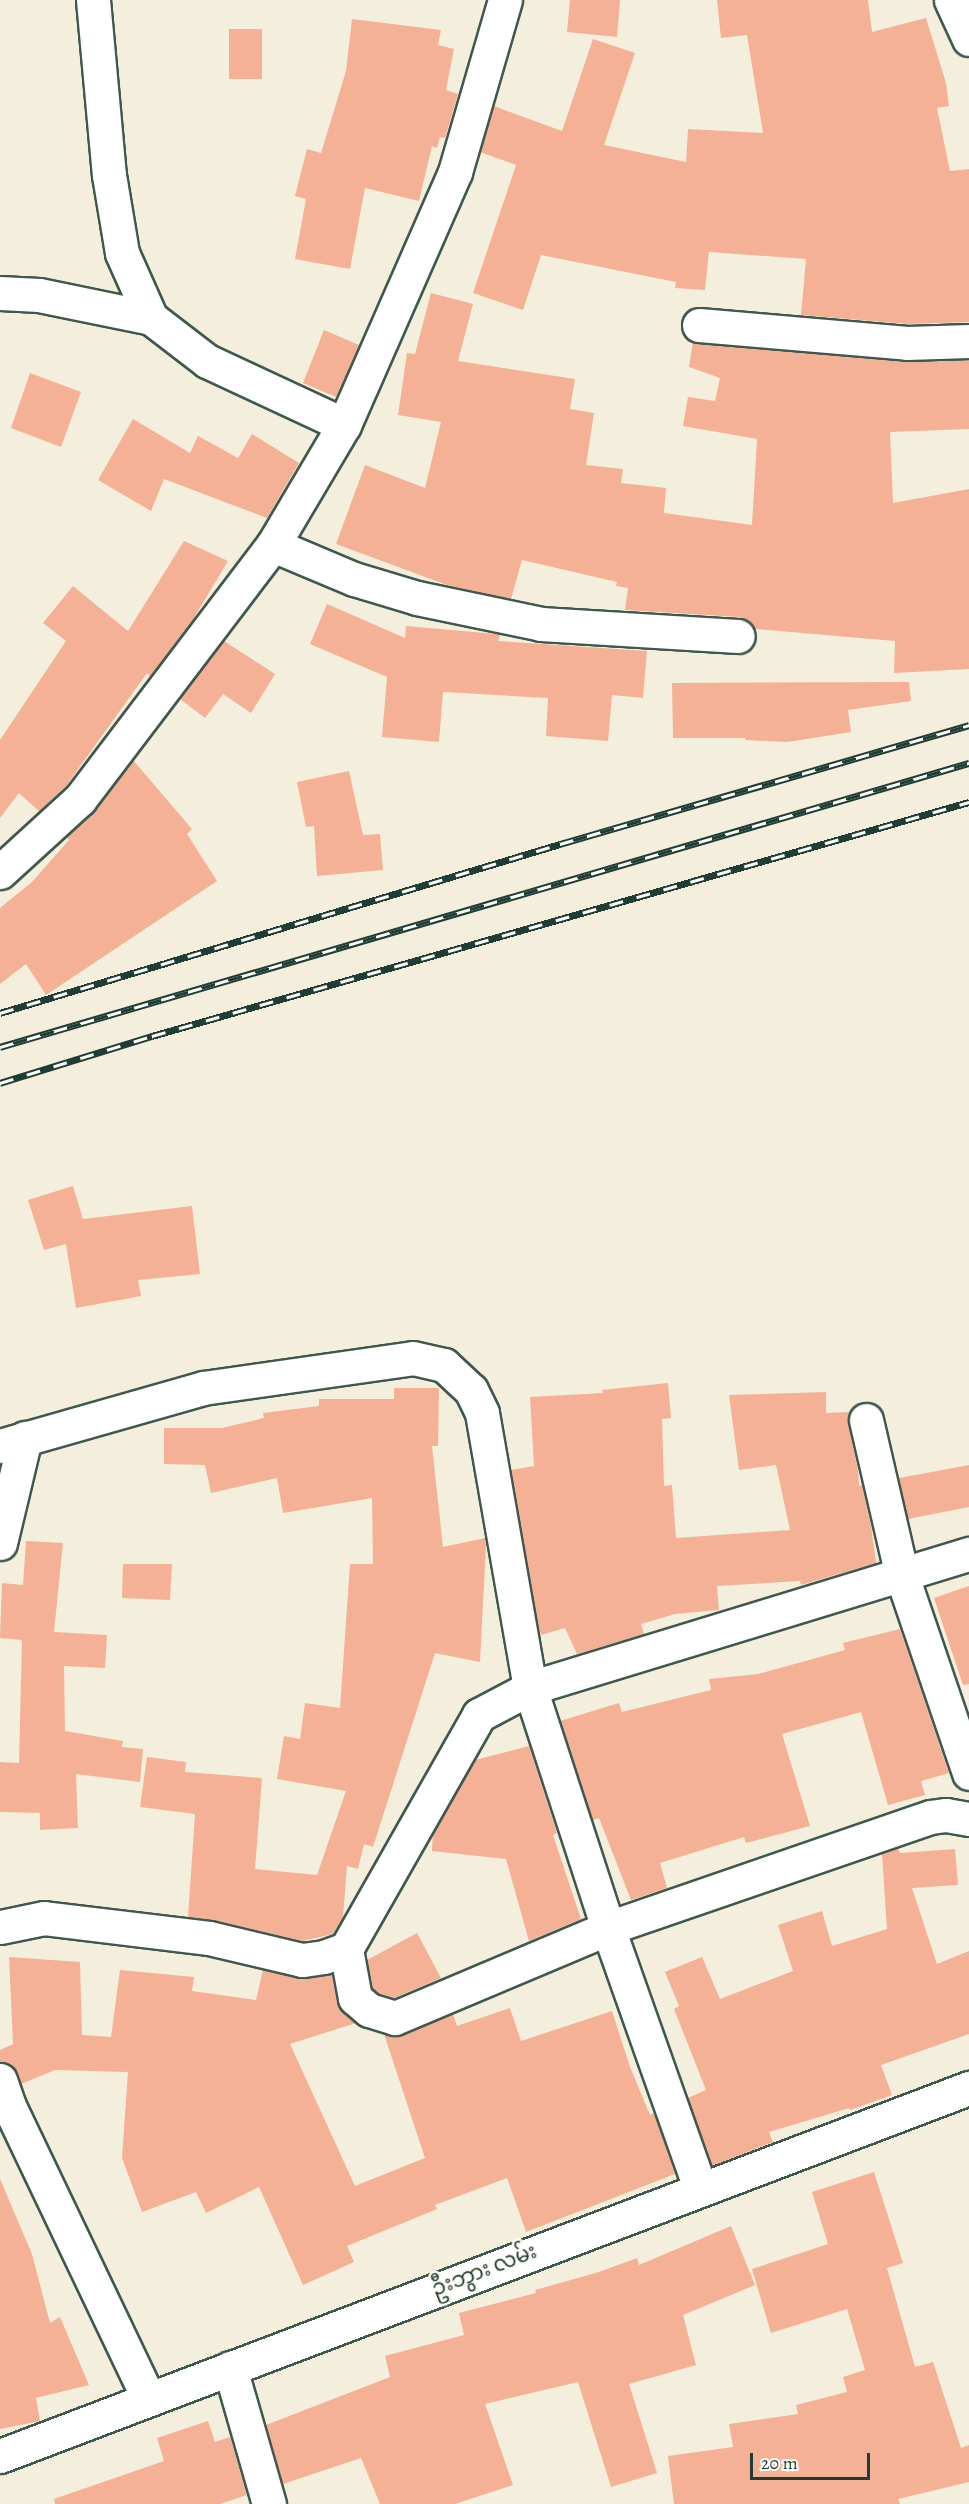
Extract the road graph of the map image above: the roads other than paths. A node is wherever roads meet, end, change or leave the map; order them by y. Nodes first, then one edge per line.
1 (93, 0) edge
2 (505, 0) edge
3 (951, 0) edge
4 (969, 39) edge
5 (0, 293) edge
6 (151, 318) junction
7 (699, 325) dead end
8 (969, 341) edge
9 (344, 425) junction
10 (273, 545) junction
11 (738, 636) dead end
12 (0, 872) edge
13 (866, 1420) dead end
14 (12, 1442) edge
15 (0, 1542) edge
16 (969, 1554) edge
17 (902, 1576) junction
18 (530, 1688) junction
19 (969, 1773) edge
20 (969, 1819) edge
21 (0, 1927) edge
22 (608, 1928) junction
23 (346, 1949) junction
24 (0, 2080) edge
25 (969, 2088) edge
26 (700, 2188) junction
27 (230, 2368) junction
28 (149, 2398) junction
29 (0, 2456) edge
30 (269, 2504) edge

1 - 6 street
2 - 9 street
3 - 4 street
5 - 6 street
6 - 9 street
7 - 8 street
9 - 10 street
10 - 11 street
10 - 12 street
13 - 17 street
14 - 15 street
14 - 18 street
16 - 17 street
17 - 18 street
17 - 19 street
18 - 22 street
18 - 23 street
20 - 22 street
21 - 23 street
22 - 23 street
22 - 26 street
24 - 28 street
25 - 26 street, ဦးဘွား လမ်း
26 - 27 street, ဦးဘွား လမ်း
27 - 28 street, ဦးဘွား လမ်း
27 - 30 street
28 - 29 street, ဦးဘွား လမ်း

